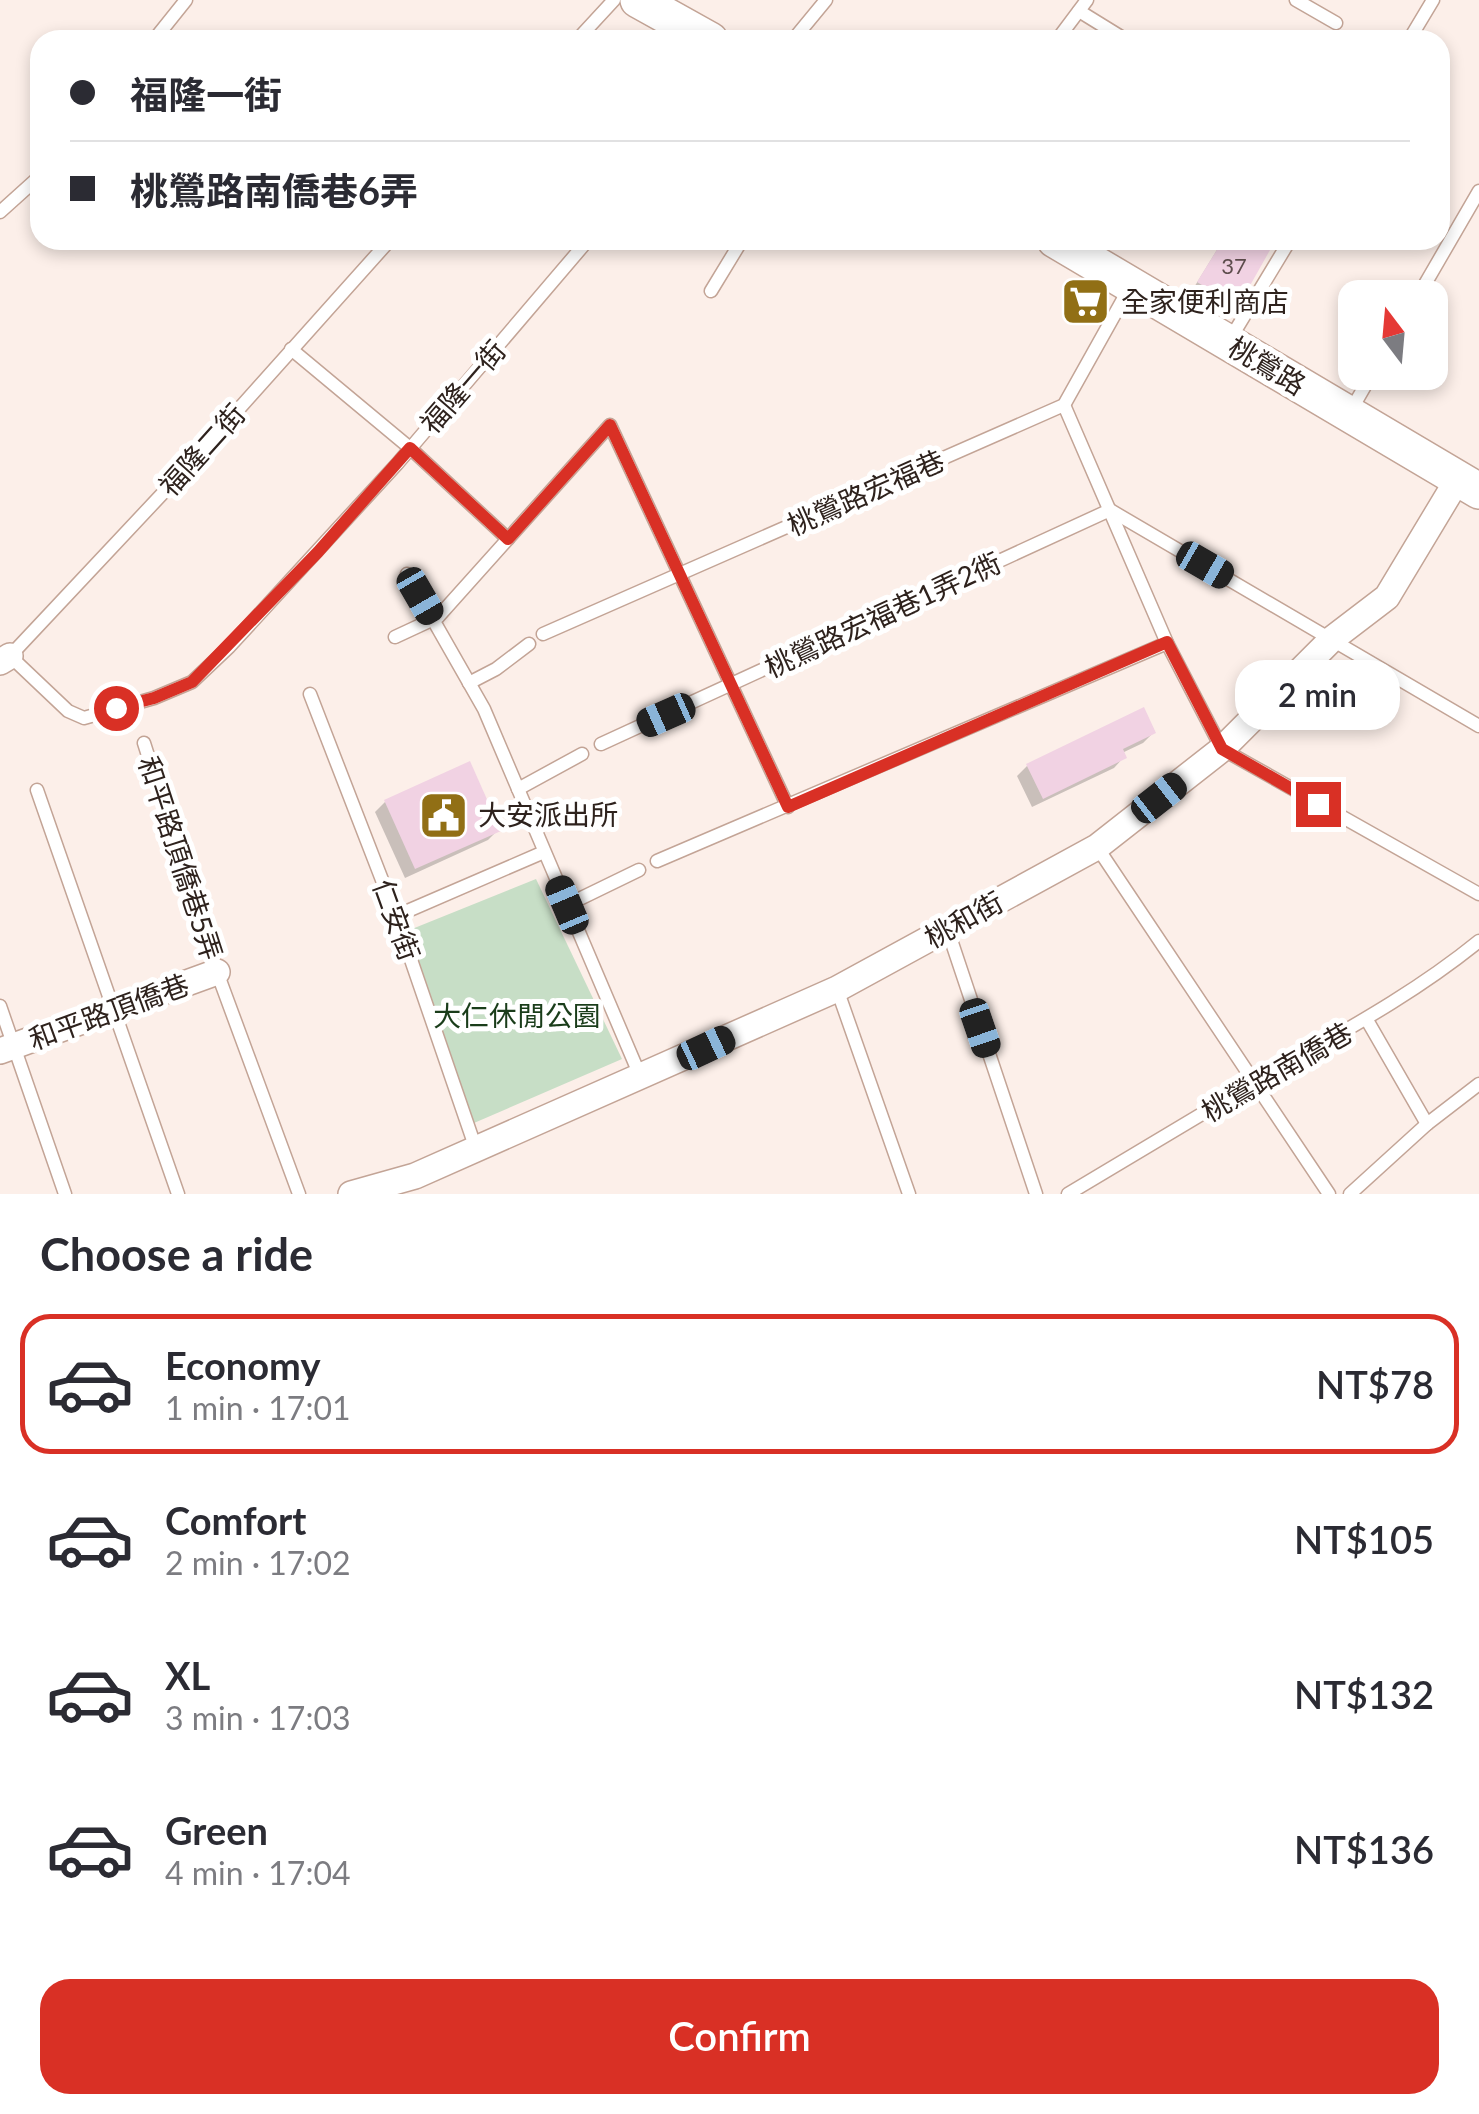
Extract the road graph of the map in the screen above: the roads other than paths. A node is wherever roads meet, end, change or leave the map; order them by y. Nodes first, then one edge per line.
1 (186, 0) edge
2 (614, 0) edge
3 (638, 0) edge
4 (826, 0) edge
5 (1296, 0) edge
6 (1433, 0) edge
7 (1083, 6) edge
8 (1336, 24) dead end
9 (162, 30) edge
10 (586, 30) edge
11 (692, 30) edge
12 (800, 30) edge
13 (1065, 30) edge
14 (1113, 30) edge
15 (1415, 30) edge
16 (30, 185) edge
17 (1479, 191) edge
18 (0, 212) edge
19 (1450, 241) edge
20 (381, 250) edge
21 (579, 250) edge
22 (736, 250) edge
23 (1072, 250) edge
24 (1284, 250) edge
25 (1445, 250) edge
26 (1427, 280) edge
27 (1131, 285) junction
28 (711, 290) dead end
29 (1228, 343) junction
30 (292, 349) junction
31 (1363, 390) edge
32 (1064, 405) junction
33 (1349, 414) junction
34 (410, 448) junction
35 (1469, 485) edge
36 (1110, 510) junction
37 (508, 539) junction
38 (407, 574) dead end
39 (681, 575) junction
40 (433, 618) junction
41 (542, 634) dead end
42 (395, 637) dead end
43 (1332, 638) junction
44 (1167, 642) junction
45 (529, 644) dead end
46 (5, 659) edge
47 (469, 683) junction
48 (732, 686) junction
49 (310, 694) dead end
50 (1479, 726) edge
51 (144, 743) dead end
52 (601, 744) dead end
53 (1222, 749) junction
54 (582, 754) dead end
55 (518, 788) junction
56 (37, 790) dead end
57 (788, 807) junction
58 (1097, 847) junction
59 (544, 852) junction
60 (658, 861) dead end
61 (638, 870) dead end
62 (1479, 894) edge
63 (567, 905) junction
64 (396, 916) junction
65 (947, 928) junction
66 (1479, 941) edge
67 (217, 972) junction
68 (838, 988) junction
69 (0, 1006) edge
70 (114, 1010) junction
71 (1367, 1020) junction
72 (7, 1048) edge
73 (641, 1078) junction
74 (1254, 1083) junction
75 (1479, 1084) edge
76 (1428, 1124) junction
77 (476, 1150) junction
78 (66, 1194) edge
79 (178, 1194) edge
80 (299, 1194) edge
81 (352, 1194) edge
82 (909, 1194) edge
83 (1036, 1194) edge
84 (1068, 1194) edge
85 (1329, 1194) edge
86 (1350, 1194) edge

1 - 9 lane
2 - 10 lane
3 - 11 main road
4 - 12 lane
5 - 8 lane
6 - 15 lane
7 - 13 lane
7 - 14 lane
16 - 18 lane
17 - 19 lane
20 - 30 lane, 福隆二街
21 - 34 lane, 福隆一街
22 - 28 lane
23 - 27 main road, 桃鶯路
24 - 29 lane
25 - 26 lane
27 - 29 main road, 桃鶯路
27 - 32 lane
29 - 33 main road, 桃鶯路
30 - 34 lane
30 - 46 lane, 福隆二街
31 - 33 lane
32 - 36 lane
32 - 39 lane, 桃鶯路宏福巷
33 - 35 main road, 桃鶯路
34 - 37 lane
34 - 46 lane, 福隆一街
35 - 43 street, 桃和街
36 - 43 lane
36 - 44 lane
36 - 48 lane, 桃鶯路宏福巷1弄2衖
37 - 39 lane
37 - 40 lane
38 - 40 lane
39 - 41 lane, 桃鶯路宏福巷
39 - 48 lane
40 - 42 lane
40 - 47 lane
43 - 50 lane
43 - 53 street, 桃和街
44 - 53 lane
44 - 57 lane
45 - 47 lane
47 - 55 lane
48 - 52 lane, 桃鶯路宏福巷1弄2衖
48 - 57 lane
49 - 64 lane, 仁安街
51 - 67 lane, 和平路頂僑巷5弄
53 - 58 street, 桃和街
53 - 62 lane
54 - 55 lane
55 - 59 lane
56 - 70 lane
57 - 60 lane
58 - 65 street, 桃和街
58 - 74 lane
59 - 63 lane
59 - 64 lane
61 - 63 lane
63 - 73 lane
64 - 77 lane, 仁安街
65 - 68 street, 桃和街
65 - 83 lane
66 - 71 lane, 桃鶯路南僑巷
67 - 70 street, 和平路頂僑巷
67 - 80 lane, 和平路頂僑巷5弄
68 - 73 street, 桃和街
68 - 82 lane
69 - 72 lane
70 - 72 street, 和平路頂僑巷
70 - 79 lane
71 - 74 lane, 桃鶯路南僑巷
71 - 76 lane
72 - 78 lane
73 - 77 street, 桃和街
74 - 84 lane, 桃鶯路南僑巷
74 - 85 lane
75 - 76 lane
76 - 86 lane
77 - 81 street, 桃和街

